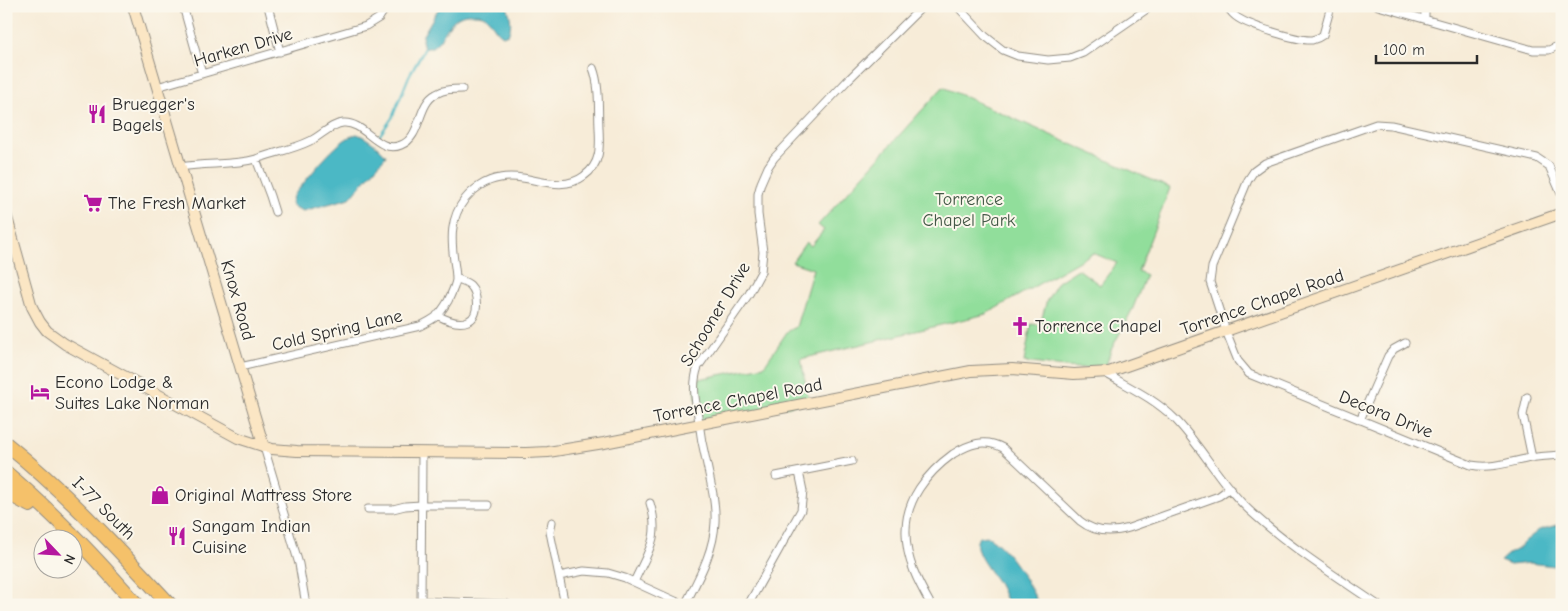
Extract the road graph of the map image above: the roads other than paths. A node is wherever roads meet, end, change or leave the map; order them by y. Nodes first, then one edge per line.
1 (133, 6) edge
2 (183, 6) edge
3 (268, 6) edge
4 (387, 6) edge
5 (923, 6) edge
6 (957, 6) edge
7 (1227, 6) edge
8 (1331, 6) edge
9 (1378, 6) edge
10 (1425, 6) edge
11 (1147, 9) dead end
12 (1425, 19) junction
13 (1562, 44) edge
14 (280, 52) junction
15 (593, 68) dead end
16 (202, 74) junction
17 (157, 87) junction
18 (462, 89) dead end
19 (256, 159) junction
20 (181, 167) junction
21 (1562, 196) edge
22 (275, 212) dead end
23 (1562, 213) edge
24 (6, 214) edge
25 (456, 278) junction
26 (438, 316) junction
27 (1226, 332) junction
28 (1405, 343) dead end
29 (240, 368) junction
30 (1105, 373) junction
31 (1526, 397) dead end
32 (1360, 420) junction
33 (699, 424) junction
34 (6, 443) edge
35 (264, 447) junction
36 (422, 452) junction
37 (12, 454) edge
38 (1562, 455) edge
39 (1532, 458) junction
40 (852, 461) dead end
41 (799, 472) junction
42 (6, 473) edge
43 (776, 476) dead end
44 (6, 485) edge
45 (1230, 488) junction
46 (6, 492) edge
47 (650, 502) dead end
48 (421, 505) junction
49 (488, 505) dead end
50 (30, 506) junction
51 (368, 509) dead end
52 (552, 522) dead end
53 (54, 528) edge
54 (82, 555) edge
55 (559, 576) junction
56 (634, 582) junction
57 (421, 603) edge
58 (507, 604) edge
59 (131, 605) edge
60 (137, 605) edge
61 (158, 605) edge
62 (170, 605) edge
63 (306, 605) edge
64 (565, 605) edge
65 (684, 605) edge
66 (748, 605) edge
67 (930, 605) edge
68 (1378, 605) edge

1 - 17 street, Knox Road
2 - 16 street
3 - 14 street
4 - 14 street, Harken Drive
5 - 33 street, Schooner Drive
6 - 11 street
7 - 8 street
9 - 12 street
10 - 12 street
12 - 13 street
14 - 16 street, Harken Drive
15 - 25 street
16 - 17 street, Harken Drive
17 - 20 street, Knox Road
18 - 19 street
19 - 20 street
19 - 22 street
20 - 29 street, Knox Road
21 - 27 street, Decora Drive
23 - 27 street, Torrence Chapel Road
24 - 35 street, Torrence Chapel Road
25 - 26 street
25 - 26 street
26 - 29 street, Cold Spring Lane
27 - 30 street, Torrence Chapel Road
27 - 32 street, Decora Drive
28 - 32 street
29 - 35 street, Knox Road
30 - 33 street, Torrence Chapel Road
30 - 45 street
31 - 39 street
32 - 39 street, Decora Drive
33 - 36 street, Torrence Chapel Road
33 - 65 street, Schooner Drive
34 - 37 highway
35 - 36 street, Torrence Chapel Road
35 - 63 street, Knox Road
36 - 48 street
37 - 61 highway
37 - 62 highway, I-77 South
38 - 39 street, Decora Drive
40 - 41 street
41 - 43 street
41 - 66 street
42 - 60 highway
44 - 50 highway
45 - 67 street
45 - 68 street
46 - 50 highway
47 - 56 street
48 - 49 street
48 - 51 street
48 - 57 street
50 - 53 highway
52 - 55 street
54 - 59 highway
55 - 56 street
55 - 64 street
56 - 65 street
57 - 58 street

